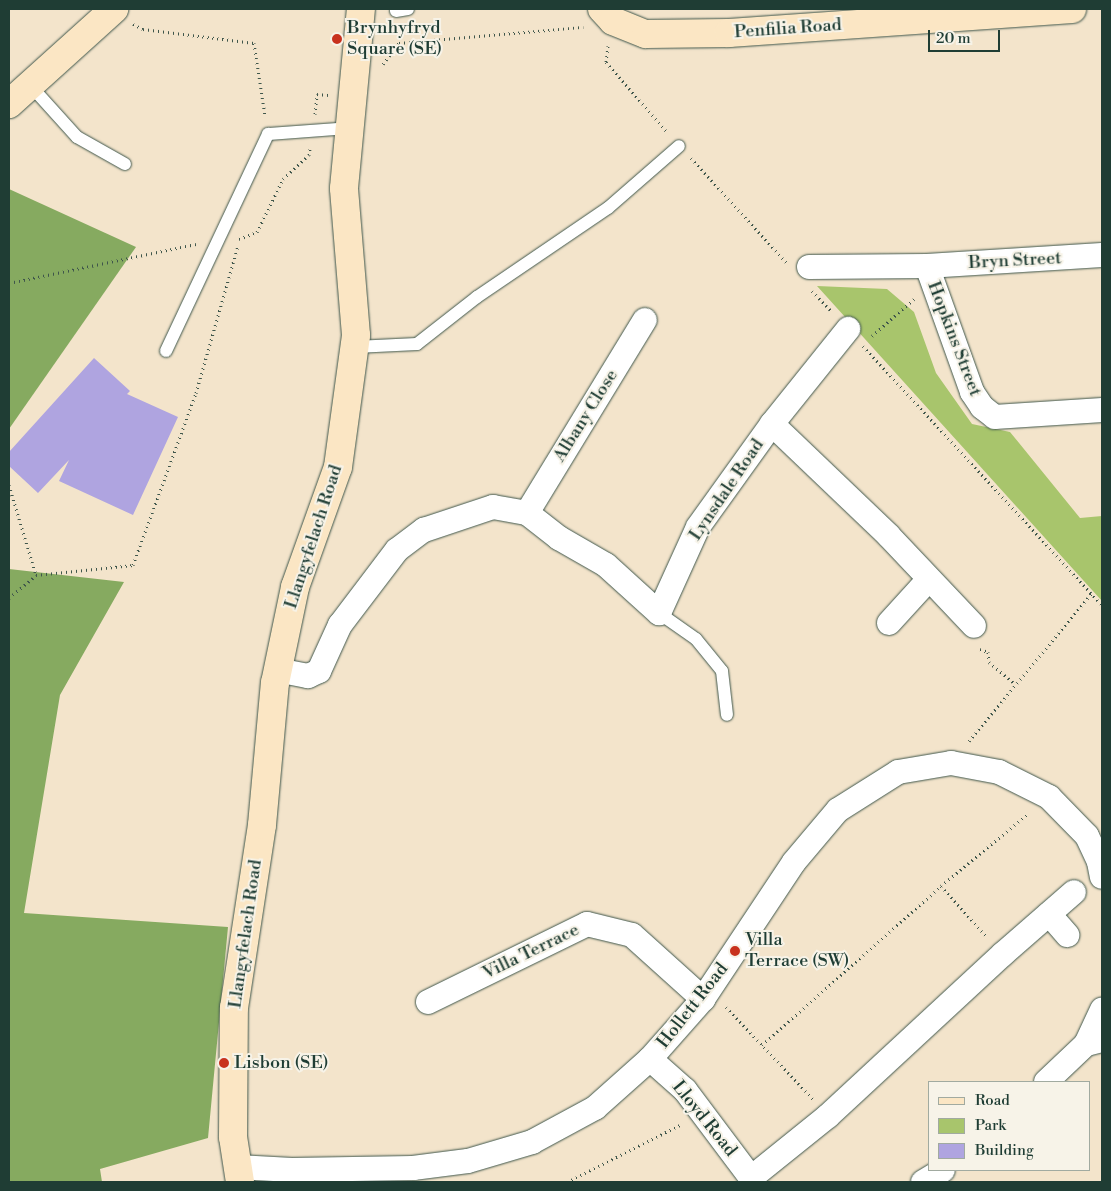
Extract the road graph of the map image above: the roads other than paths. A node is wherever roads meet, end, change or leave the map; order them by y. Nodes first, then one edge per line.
1 (361, 9) edge
2 (602, 9) edge
3 (1072, 9) edge
4 (112, 10) edge
5 (30, 85) junction
6 (9, 104) edge
7 (349, 128) junction
8 (679, 146) dead end
9 (125, 164) dead end
10 (1102, 255) edge
11 (930, 275) junction
12 (808, 276) road end
13 (645, 320) dead end
14 (855, 337) road end
15 (355, 348) junction
16 (166, 351) dead end
17 (1102, 410) edge
18 (772, 424) junction
19 (527, 513) junction
20 (929, 578) junction
21 (659, 613) junction
22 (888, 623) dead end
23 (974, 626) road end
24 (277, 670) junction
25 (727, 715) dead end
26 (1102, 877) edge
27 (1074, 892) dead end
28 (1049, 914) junction
29 (1068, 935) dead end
30 (706, 994) junction
31 (428, 1002) dead end
32 (1102, 1010) edge
33 (1094, 1042) edge
34 (650, 1059) junction
35 (1047, 1081) edge
36 (940, 1171) edge
37 (239, 1175) edge
38 (752, 1180) edge
39 (923, 1182) edge

1 - 7 main road, Llangyfelach Road
2 - 3 main road, Penfilia Road
4 - 5 main road
5 - 6 main road
5 - 9 lane
7 - 15 main road, Llangyfelach Road
7 - 16 lane
8 - 15 lane
10 - 11 street, Bryn Street
11 - 12 street, Bryn Street
11 - 17 street, Hopkins Street
13 - 19 street, Albany Close
14 - 18 street, Lynsdale Road
15 - 24 main road, Llangyfelach Road
18 - 20 street, Lynsdale Road
18 - 21 street, Lynsdale Road
19 - 21 street
19 - 24 street
20 - 22 street
20 - 23 street, Lynsdale Road
21 - 25 lane
24 - 37 main road, Llangyfelach Road
26 - 30 street, Hollett Road
27 - 28 street
28 - 29 street
28 - 38 street
30 - 31 street, Villa Terrace
30 - 34 street, Hollett Road
32 - 33 street
33 - 35 street
34 - 37 street, Hollett Road
34 - 38 street, Lloyd Road
36 - 39 street

